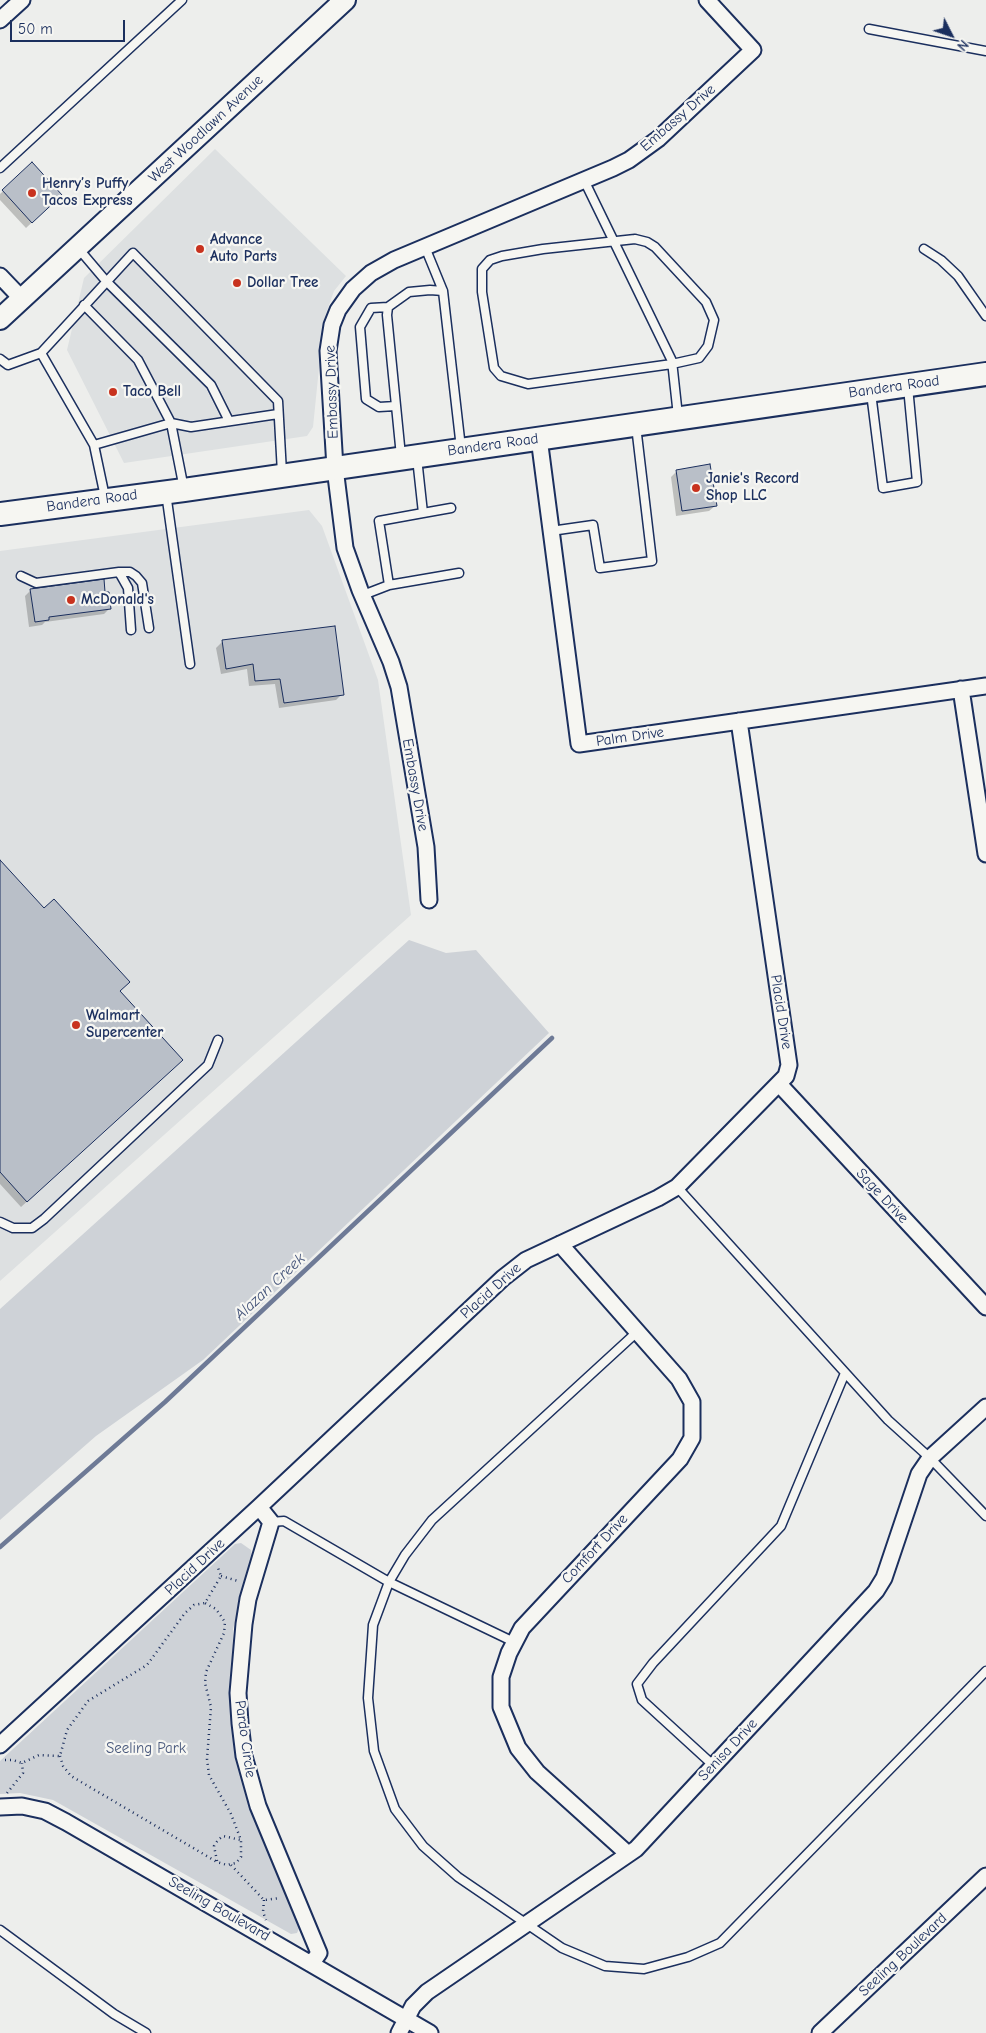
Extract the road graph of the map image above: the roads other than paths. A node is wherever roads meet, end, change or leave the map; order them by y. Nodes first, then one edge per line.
1 (22, 0) edge
2 (182, 0) edge
3 (345, 0) edge
4 (707, 0) edge
5 (0, 20) edge
6 (869, 29) dead end
7 (986, 51) edge
8 (0, 168) edge
9 (584, 180) junction
10 (615, 242) junction
11 (425, 247) junction
12 (78, 248) junction
13 (924, 249) dead end
14 (0, 276) edge
15 (106, 281) junction
16 (443, 291) junction
17 (22, 299) junction
18 (84, 305) junction
19 (388, 306) junction
20 (986, 316) edge
21 (0, 320) edge
22 (41, 353) junction
23 (0, 359) edge
24 (672, 364) junction
25 (986, 374) edge
26 (908, 385) junction
27 (871, 390) junction
28 (396, 406) junction
29 (278, 414) junction
30 (679, 418) junction
31 (229, 422) junction
32 (171, 423) junction
33 (636, 424) junction
34 (539, 438) junction
35 (94, 446) junction
36 (461, 450) junction
37 (409, 457) junction
38 (335, 468) junction
39 (282, 475) junction
40 (174, 490) junction
41 (106, 499) junction
42 (451, 508) dead end
43 (423, 513) junction
44 (0, 514) edge
45 (551, 532) junction
46 (118, 572) junction
47 (459, 573) dead end
48 (21, 576) dead end
49 (389, 585) junction
50 (363, 595) junction
51 (150, 628) dead end
52 (132, 630) dead end
53 (190, 664) dead end
54 (986, 686) edge
55 (961, 689) junction
56 (739, 721) junction
57 (986, 854) edge
58 (429, 900) dead end
59 (218, 1040) dead end
60 (779, 1084) junction
61 (677, 1187) junction
62 (0, 1222) edge
63 (560, 1244) junction
64 (986, 1307) edge
65 (637, 1332) junction
66 (845, 1372) junction
67 (986, 1407) edge
68 (930, 1458) junction
69 (260, 1507) junction
70 (986, 1516) edge
71 (271, 1522) junction
72 (389, 1582) junction
73 (514, 1642) junction
74 (986, 1671) edge
75 (0, 1745) edge
76 (713, 1766) junction
77 (4, 1807) edge
78 (628, 1854) junction
79 (986, 1876) edge
80 (526, 1925) junction
81 (0, 1930) edge
82 (312, 1963) junction
83 (402, 2026) edge
84 (146, 2033) edge
85 (430, 2033) edge
86 (820, 2033) edge

1 - 5 street
2 - 8 lane
3 - 12 street, West Woodlawn Avenue
4 - 9 street, Embassy Drive
6 - 7 lane
9 - 10 lane
9 - 11 street, Embassy Drive
10 - 24 lane
10 - 24 lane
10 - 24 lane
11 - 16 lane
11 - 38 street, Embassy Drive
12 - 15 lane
12 - 17 street, West Woodlawn Avenue
13 - 20 lane
14 - 17 street
15 - 18 lane
15 - 29 lane
15 - 31 lane
16 - 19 lane
16 - 36 lane
17 - 21 street, West Woodlawn Avenue
18 - 22 lane
18 - 32 lane
19 - 28 lane
19 - 28 lane
22 - 23 lane
22 - 35 lane
24 - 30 lane
25 - 26 main road, Bandera Road
26 - 27 main road, Bandera Road
26 - 27 lane
27 - 30 main road, Bandera Road
28 - 37 lane
29 - 31 lane
29 - 39 lane
30 - 33 main road, Bandera Road
31 - 32 lane
32 - 35 lane
32 - 40 lane
33 - 34 main road, Bandera Road
33 - 45 lane
34 - 36 main road, Bandera Road
34 - 45 street, Palm Drive
35 - 41 lane
36 - 37 main road, Bandera Road
37 - 38 main road, Bandera Road
37 - 43 lane
38 - 39 main road, Bandera Road
38 - 50 street, Embassy Drive
39 - 40 main road, Bandera Road
40 - 41 main road, Bandera Road
40 - 53 lane
41 - 44 main road, Bandera Road
42 - 43 lane
43 - 49 lane
45 - 56 street, Palm Drive
46 - 48 lane
46 - 51 lane
46 - 52 lane
47 - 49 lane
49 - 50 lane
50 - 58 street, Embassy Drive
54 - 55 street, Palm Drive
55 - 56 street, Palm Drive
55 - 57 street
56 - 60 street, Placid Drive
59 - 62 lane
60 - 61 street, Placid Drive
60 - 64 street, Sage Drive
61 - 63 street, Placid Drive
61 - 66 lane
63 - 65 street, Comfort Drive
63 - 69 street, Placid Drive
65 - 72 lane
65 - 73 street, Comfort Drive
66 - 68 lane
66 - 76 lane
67 - 68 street, Senisa Drive
68 - 70 lane
68 - 76 street, Senisa Drive
69 - 71 street
69 - 75 street, Placid Drive
71 - 72 lane
71 - 82 street, Pardo Circle
72 - 73 lane
72 - 80 lane
73 - 78 street, Comfort Drive
74 - 80 lane
76 - 78 street, Senisa Drive
77 - 82 street, Seeling Boulevard
78 - 80 street, Senisa Drive
79 - 86 street, Seeling Boulevard
80 - 83 street, Senisa Drive
81 - 84 lane
82 - 83 street, Seeling Boulevard
83 - 85 street, Seeling Boulevard

